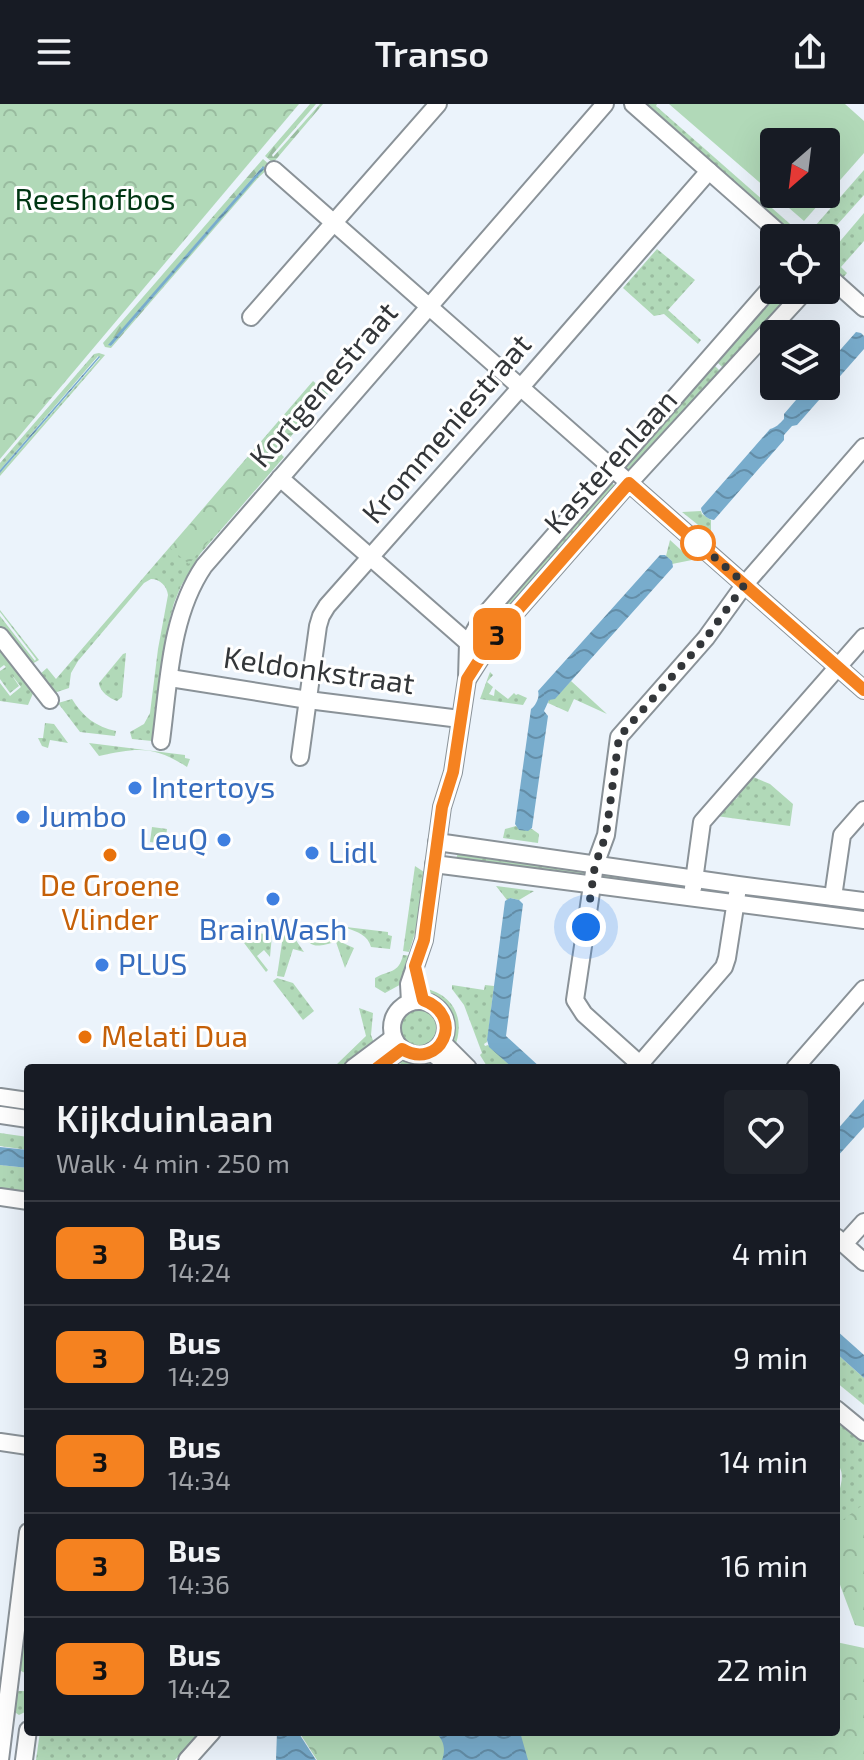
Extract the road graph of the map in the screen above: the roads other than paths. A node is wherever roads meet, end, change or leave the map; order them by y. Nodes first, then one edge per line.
1 (438, 104) edge
2 (605, 104) edge
3 (633, 104) edge
4 (274, 170) dead end
5 (709, 171) junction
6 (334, 223) junction
7 (769, 224) edge
8 (840, 287) edge
9 (760, 300) edge
10 (793, 304) edge
11 (430, 306) junction
12 (864, 308) edge
13 (251, 317) dead end
14 (521, 387) junction
15 (864, 447) edge
16 (613, 467) junction
17 (280, 478) junction
18 (629, 483) junction
19 (370, 558) junction
20 (745, 584) junction
21 (0, 636) edge
22 (864, 637) edge
23 (468, 643) junction
24 (482, 655) junction
25 (838, 666) junction
26 (170, 678) junction
27 (467, 679) junction
28 (864, 690) edge
29 (50, 700) dead end
30 (308, 700) junction
31 (460, 719) junction
32 (161, 741) dead end
33 (300, 757) dead end
34 (864, 810) edge
35 (437, 842) junction
36 (434, 864) junction
37 (595, 865) junction
38 (695, 878) junction
39 (592, 885) junction
40 (738, 885) junction
41 (833, 897) junction
42 (692, 898) junction
43 (864, 901) edge
44 (736, 904) junction
45 (864, 920) edge
46 (864, 989) edge
47 (416, 1001) junction
48 (398, 1044) junction
49 (437, 1047) junction
50 (360, 1064) edge
51 (380, 1064) edge
52 (448, 1064) edge
53 (462, 1064) edge
54 (640, 1064) edge
55 (644, 1064) edge
56 (798, 1064) edge
57 (0, 1097) edge
58 (24, 1100) edge
59 (0, 1115) edge
60 (24, 1118) edge
61 (0, 1197) edge
62 (24, 1200) edge
63 (864, 1222) edge
64 (840, 1241) edge
65 (864, 1262) edge
66 (840, 1412) edge
67 (864, 1432) edge
68 (0, 1442) edge
69 (24, 1445) edge
70 (24, 1571) edge
71 (2, 1725) edge
72 (24, 1728) edge
73 (27, 1736) edge
74 (208, 1736) edge
75 (0, 1760) edge
76 (24, 1760) edge
77 (187, 1760) edge

1 - 6 street
2 - 11 street, Kortgenestraat
3 - 5 street
4 - 6 street
5 - 7 street
5 - 14 street, Krommeniestraat
6 - 11 street
6 - 13 street
8 - 12 street
9 - 16 street, Kasterenlaan
10 - 18 street, Kasterenlaan
11 - 14 street
11 - 17 street, Kortgenestraat
14 - 16 street
14 - 19 street, Krommeniestraat
15 - 20 street
16 - 18 street
16 - 23 street, Kasterenlaan
17 - 19 street
17 - 26 street, Kortgenestraat
18 - 20 street
18 - 24 street, Kasterenlaan
19 - 23 street
19 - 30 street, Krommeniestraat
20 - 25 street
20 - 37 street
21 - 29 street
22 - 25 street
23 - 24 street
23 - 27 street, Kasterenlaan
24 - 27 street, Kasterenlaan
25 - 28 street
25 - 38 street
26 - 30 street, Keldonkstraat
26 - 32 street, Kortgenestraat
27 - 31 street, Kasterenlaan
30 - 31 street, Keldonkstraat
30 - 33 street, Krommeniestraat
31 - 35 street, Kasterenlaan
34 - 41 street
35 - 36 street, Kasterenlaan
35 - 37 street
36 - 39 street
36 - 47 street, Kasterenlaan
37 - 38 street
37 - 39 street
38 - 40 street
38 - 42 street
39 - 42 street
39 - 54 street
40 - 41 street
40 - 44 street
41 - 43 street
42 - 44 street
44 - 45 street
44 - 55 street
46 - 56 street
47 - 48 street
47 - 49 street
48 - 49 street
48 - 50 street
48 - 51 street
49 - 52 street
49 - 53 street
57 - 58 street
59 - 60 street
61 - 62 street
63 - 64 street
64 - 65 street
66 - 67 street
68 - 69 street
70 - 71 street
71 - 72 street
71 - 75 street
73 - 76 street
74 - 77 street

